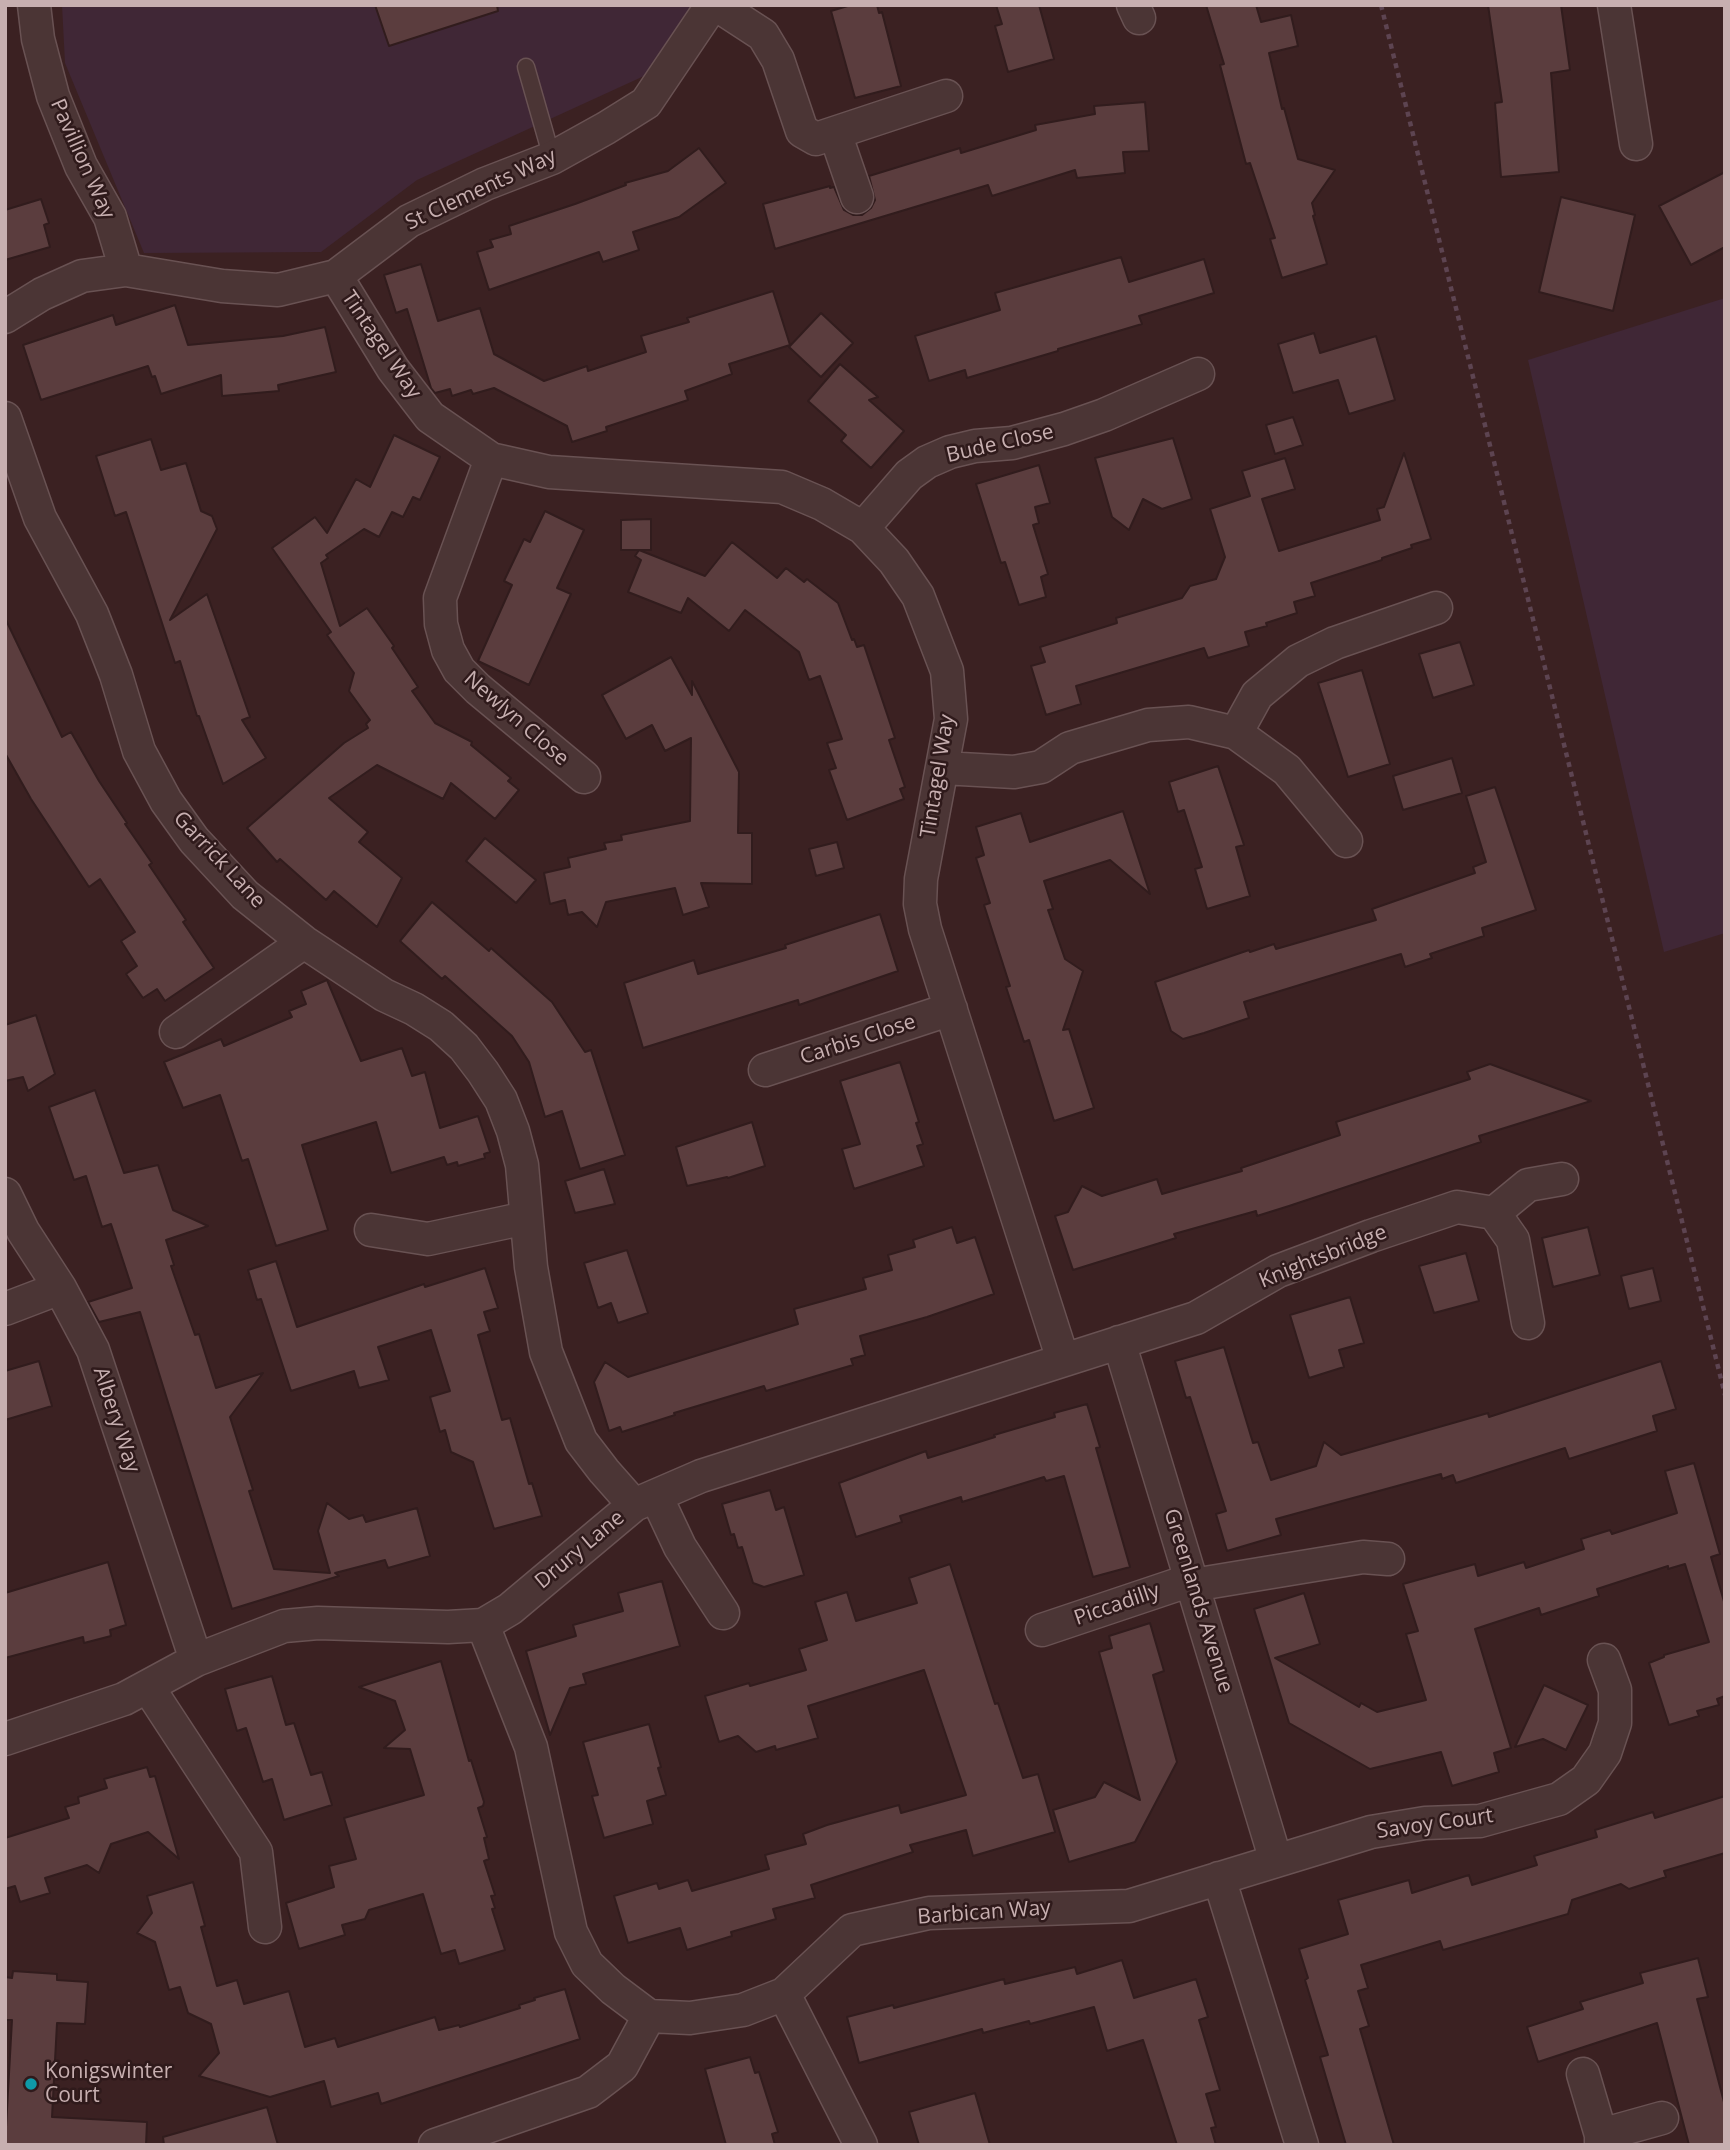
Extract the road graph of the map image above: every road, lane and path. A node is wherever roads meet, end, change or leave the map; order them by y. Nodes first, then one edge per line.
1 (34, 5) edge
2 (712, 5) edge
3 (717, 5) edge
4 (1381, 5) edge
5 (1615, 5) edge
6 (526, 67) dead end
7 (946, 96) dead end
8 (835, 133) junction
9 (1636, 144) dead end
10 (552, 158) junction
11 (857, 197) dead end
12 (127, 270) junction
13 (336, 276) junction
14 (5, 317) edge
15 (1198, 374) dead end
16 (5, 418) edge
17 (491, 459) junction
18 (863, 528) junction
19 (1436, 608) dead end
20 (1236, 733) junction
21 (943, 768) junction
22 (584, 777) dead end
23 (1346, 841) dead end
24 (304, 942) junction
25 (951, 1009) junction
26 (176, 1032) dead end
27 (765, 1070) dead end
28 (1562, 1179) dead end
29 (5, 1195) edge
30 (1494, 1213) junction
31 (527, 1218) junction
32 (371, 1230) dead end
33 (61, 1288) junction
34 (5, 1309) edge
35 (1528, 1323) dead end
36 (1119, 1342) junction
37 (1063, 1360) junction
38 (1725, 1395) edge
39 (645, 1500) junction
40 (1388, 1559) dead end
41 (1192, 1583) junction
42 (723, 1613) dead end
43 (483, 1625) junction
44 (1042, 1630) dead end
45 (196, 1660) junction
46 (1604, 1660) dead end
47 (148, 1687) junction
48 (5, 1739) edge
49 (1276, 1861) junction
50 (1219, 1878) junction
51 (265, 1927) dead end
52 (784, 1994) junction
53 (649, 2016) junction
54 (1583, 2074) dead end
55 (1662, 2118) dead end
56 (1601, 2140) edge
57 (435, 2145) edge
58 (861, 2145) edge
59 (1302, 2145) edge

1 - 12 street, Pavillion Way
2 - 10 street, St Clements Way
3 - 8 street
4 - 38 path
5 - 9 street
6 - 10 lane
7 - 8 street
8 - 11 street
10 - 13 street, St Clements Way
12 - 13 street, St Clements Way
12 - 14 street, St Clements Way
13 - 17 street, Tintagel Way
15 - 18 street, Bude Close
16 - 24 street, Garrick Lane
17 - 18 street, Tintagel Way
17 - 22 street, Newlyn Close
18 - 21 street, Tintagel Way
19 - 20 street
20 - 21 street
20 - 23 street
21 - 25 street, Tintagel Way
24 - 26 street
24 - 31 street, Garrick Lane
25 - 27 street, Carbis Close
25 - 37 street, Tintagel Way
28 - 30 street
29 - 33 street, Albery Way
30 - 35 street
30 - 36 street, Knightsbridge
31 - 32 street
31 - 39 street, Garrick Lane
33 - 34 street
33 - 45 street, Albery Way
36 - 37 street, Drury Lane
36 - 41 street, Greenlands Avenue
37 - 39 street, Drury Lane
39 - 42 street, Garrick Lane
39 - 43 street, Drury Lane
40 - 41 street, Piccadilly
41 - 44 street, Piccadilly
41 - 49 street, Greenlands Avenue
43 - 45 street, Drury Lane
43 - 53 street
45 - 47 street, Drury Lane
46 - 49 street, Savoy Court
47 - 48 street, Drury Lane
47 - 51 street
49 - 50 street, Barbican Way
50 - 52 street, Barbican Way
50 - 59 street
52 - 53 street, Barbican Way
52 - 58 street
53 - 57 street
54 - 56 street
55 - 56 street

